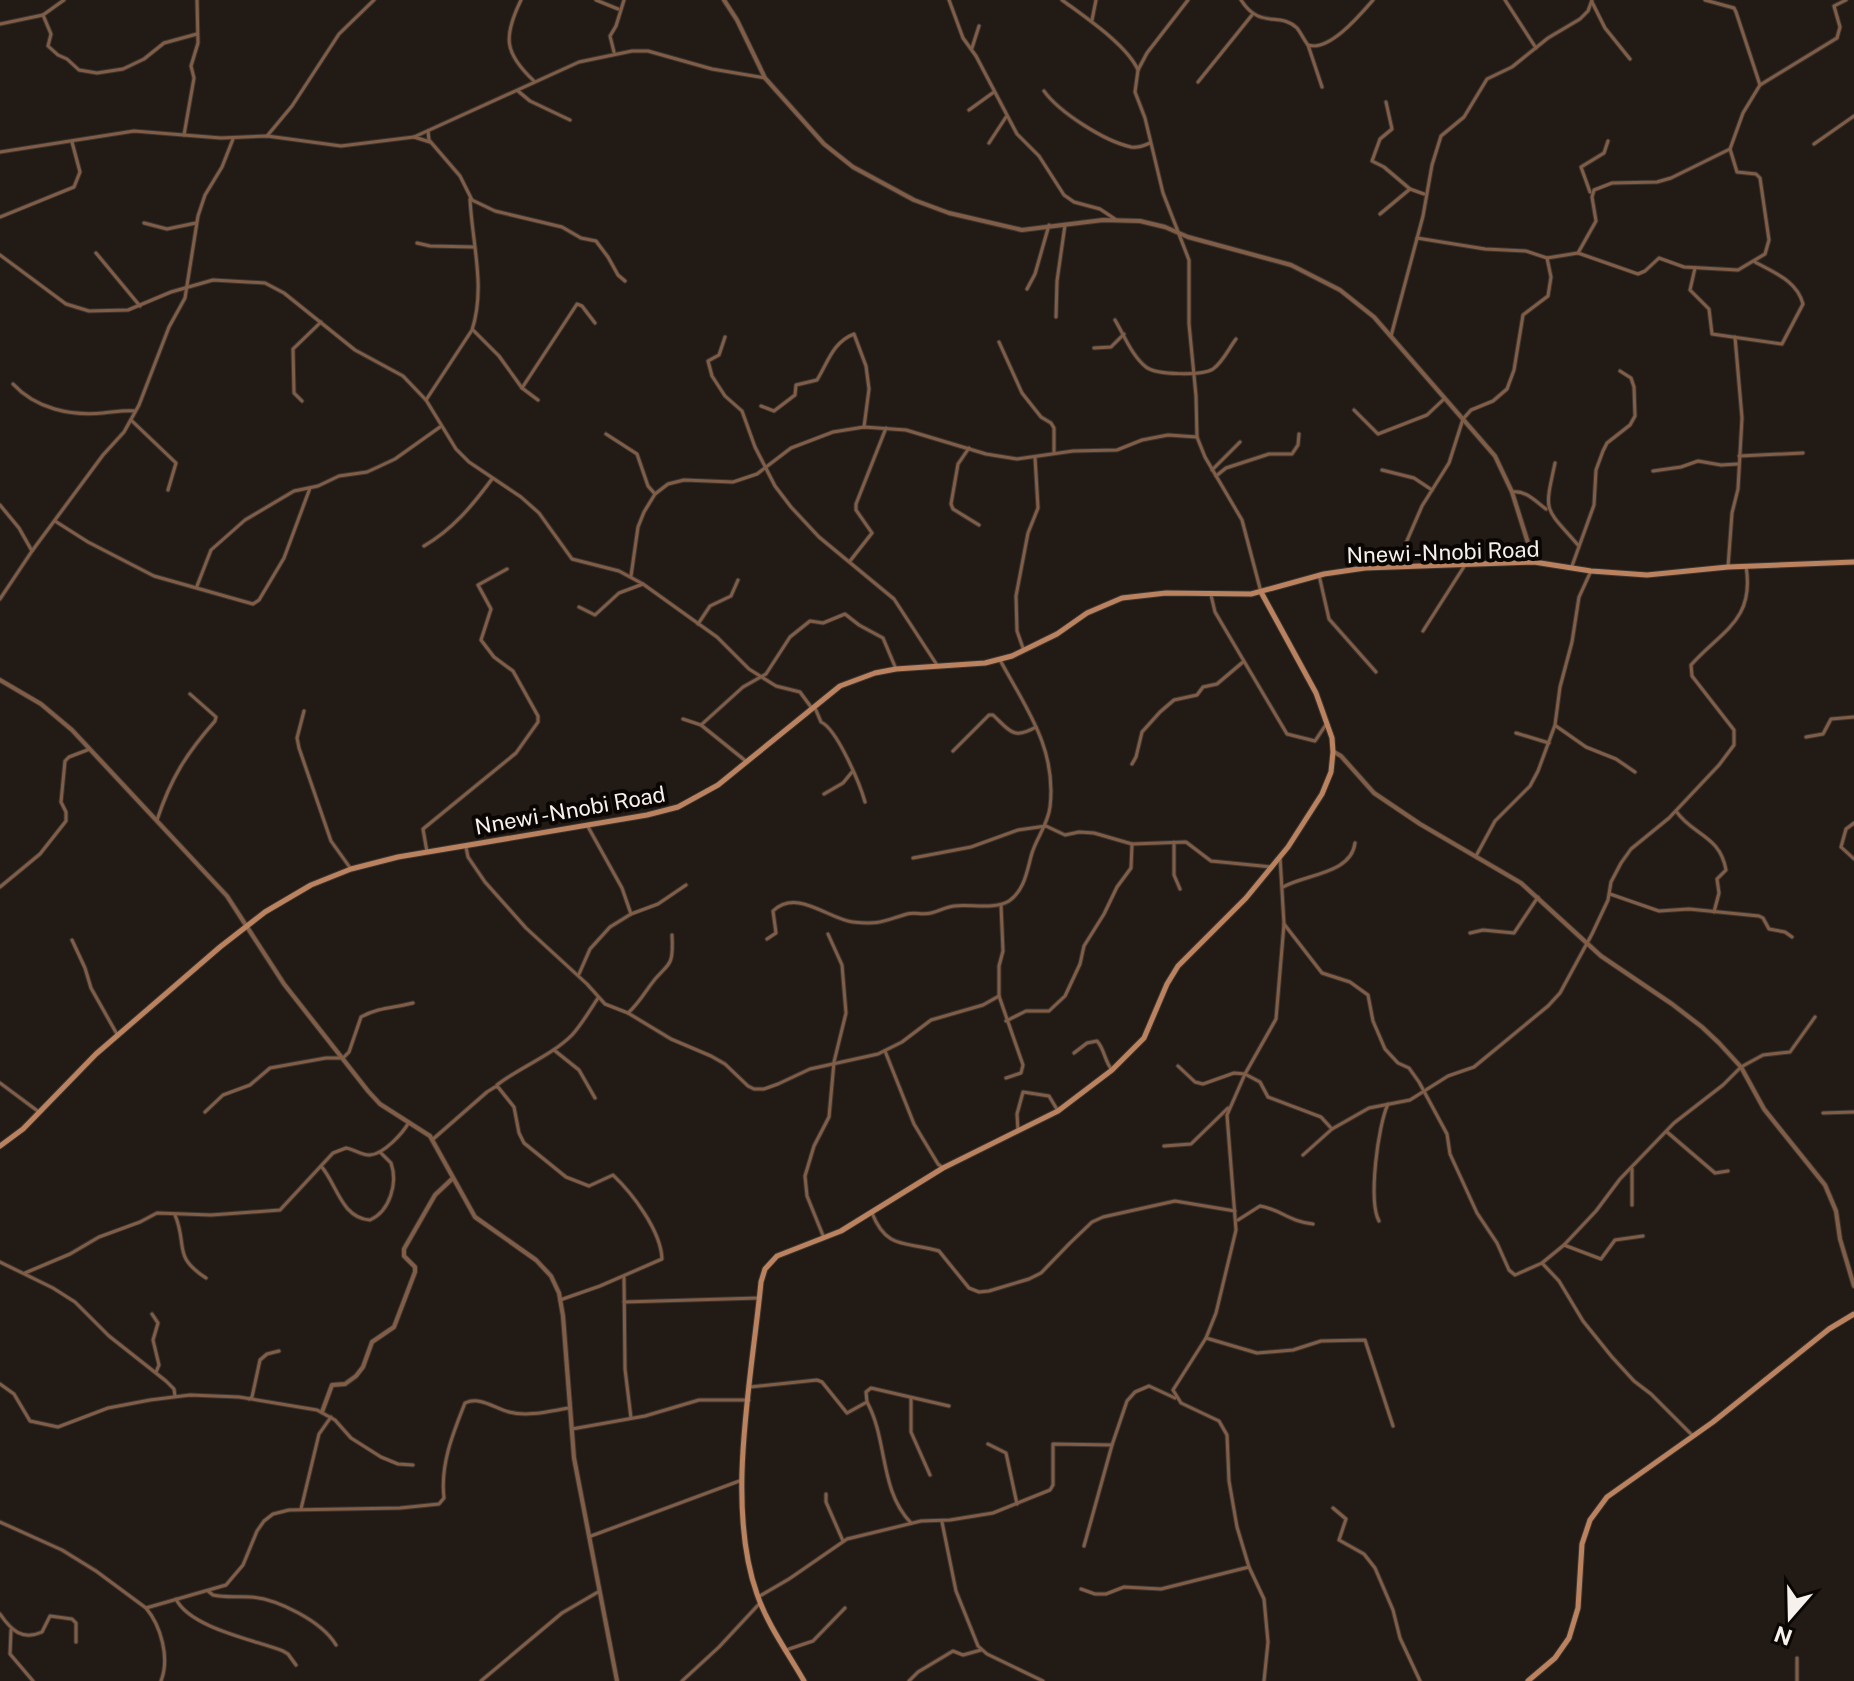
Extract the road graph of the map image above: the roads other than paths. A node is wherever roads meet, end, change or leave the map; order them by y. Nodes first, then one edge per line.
1 (64, 0) edge
2 (197, 0) edge
3 (374, 0) edge
4 (521, 0) edge
5 (596, 0) edge
6 (624, 0) edge
7 (724, 0) edge
8 (949, 0) edge
9 (1062, 0) edge
10 (1096, 0) edge
11 (1188, 0) edge
12 (1241, 0) edge
13 (1373, 0) edge
14 (1705, 0) edge
15 (1846, 0) edge
16 (1592, 1) edge
17 (1508, 2) edge
18 (620, 10) junction
19 (43, 15) junction
20 (1252, 15) junction
21 (1092, 22) junction
22 (0, 24) edge
23 (979, 26) dead end
24 (197, 34) junction
25 (1308, 45) junction
26 (972, 48) junction
27 (1536, 48) junction
28 (614, 53) junction
29 (1630, 59) dead end
30 (1138, 70) junction
31 (765, 78) junction
32 (534, 81) junction
33 (1198, 82) dead end
34 (1760, 85) junction
35 (1322, 87) dead end
36 (516, 90) junction
37 (1044, 91) dead end
38 (994, 92) junction
39 (1386, 102) dead end
40 (969, 110) dead end
41 (1854, 116) edge
42 (1006, 117) junction
43 (570, 120) dead end
44 (428, 131) junction
45 (184, 135) junction
46 (267, 136) junction
47 (414, 137) junction
48 (233, 138) junction
49 (1608, 141) dead end
50 (72, 142) junction
51 (989, 143) dead end
52 (1150, 143) junction
53 (433, 144) junction
54 (1814, 144) dead end
55 (1730, 149) junction
56 (0, 152) edge
57 (1410, 189) junction
58 (1592, 194) junction
59 (1425, 195) junction
60 (470, 196) junction
61 (1380, 214) dead end
62 (0, 217) edge
63 (1115, 219) junction
64 (144, 223) dead end
65 (196, 223) junction
66 (1065, 224) junction
67 (1049, 225) junction
68 (1179, 234) junction
69 (1417, 238) junction
70 (417, 243) dead end
71 (474, 247) junction
72 (96, 253) dead end
73 (1578, 253) junction
74 (0, 255) edge
75 (1547, 258) junction
76 (1755, 262) junction
77 (1695, 268) junction
78 (625, 281) dead end
79 (189, 286) junction
80 (1027, 289) dead end
81 (140, 306) junction
82 (1056, 317) dead end
83 (1115, 320) dead end
84 (321, 322) junction
85 (595, 323) dead end
86 (472, 330) junction
87 (1124, 334) junction
88 (1391, 336) junction
89 (725, 337) dead end
90 (1735, 337) junction
91 (1236, 339) dead end
92 (999, 342) dead end
93 (1094, 348) dead end
94 (1620, 371) dead end
95 (1193, 373) junction
96 (13, 384) dead end
97 (522, 388) junction
98 (1444, 399) junction
99 (426, 400) junction
100 (538, 400) dead end
101 (302, 401) dead end
102 (761, 406) dead end
103 (1354, 410) dead end
104 (135, 411) junction
105 (1463, 419) junction
106 (131, 420) junction
107 (440, 427) junction
108 (864, 427) junction
109 (886, 428) junction
110 (606, 434) dead end
111 (1299, 434) dead end
112 (1197, 437) junction
113 (1240, 442) dead end
114 (969, 448) junction
115 (1054, 453) junction
116 (1803, 453) dead end
117 (1035, 456) junction
118 (1738, 456) junction
119 (1555, 463) dead end
120 (1738, 464) junction
121 (767, 468) junction
122 (1212, 470) junction
123 (1382, 470) dead end
124 (1653, 471) dead end
125 (1216, 476) junction
126 (492, 479) junction
127 (310, 488) junction
128 (168, 490) dead end
129 (1432, 490) junction
130 (1512, 492) junction
131 (655, 494) junction
132 (0, 505) edge
133 (1549, 511) junction
134 (55, 521) junction
135 (979, 525) dead end
136 (1578, 545) junction
137 (424, 546) dead end
138 (32, 551) junction
139 (850, 561) junction
140 (1534, 562) junction
141 (1854, 562) edge
142 (1465, 565) junction
143 (1746, 566) junction
144 (1395, 567) junction
145 (1572, 567) junction
146 (1728, 567) junction
147 (507, 569) dead end
148 (1591, 571) junction
149 (1319, 575) junction
150 (631, 576) junction
151 (738, 580) dead end
152 (643, 584) junction
153 (196, 587) junction
154 (1261, 592) junction
155 (1211, 595) junction
156 (0, 599) edge
157 (579, 607) dead end
158 (698, 624) junction
159 (1423, 631) dead end
160 (1024, 652) junction
161 (1000, 660) junction
162 (1243, 662) junction
163 (938, 666) junction
164 (896, 669) junction
165 (1376, 672) dead end
166 (762, 677) junction
167 (0, 680) edge
168 (190, 694) dead end
169 (813, 706) junction
170 (304, 711) dead end
171 (1854, 717) edge
172 (683, 719) dead end
173 (1327, 723) junction
174 (701, 725) junction
175 (1555, 725) junction
176 (1036, 727) junction
177 (1516, 733) dead end
178 (1806, 737) dead end
179 (1549, 743) junction
180 (90, 749) junction
181 (953, 751) dead end
182 (1333, 752) junction
183 (747, 762) junction
184 (1132, 764) dead end
185 (852, 772) junction
186 (1635, 772) dead end
187 (824, 794) dead end
188 (865, 802) dead end
189 (1675, 811) junction
190 (157, 820) junction
191 (1854, 823) edge
192 (587, 825) junction
193 (1046, 826) junction
194 (1174, 841) junction
195 (1355, 843) dead end
196 (1132, 844) junction
197 (465, 845) junction
198 (427, 852) junction
199 (1476, 856) junction
200 (1280, 857) junction
201 (913, 858) dead end
202 (1854, 859) edge
203 (1272, 867) junction
204 (351, 869) junction
205 (686, 885) dead end
206 (0, 887) edge
207 (1283, 887) junction
208 (1180, 889) dead end
209 (1610, 894) junction
210 (1539, 897) junction
211 (1001, 904) junction
212 (1714, 912) junction
213 (631, 914) junction
214 (1284, 924) junction
215 (247, 925) junction
216 (1470, 933) dead end
217 (828, 934) dead end
218 (672, 935) dead end
219 (1792, 937) dead end
220 (767, 939) dead end
221 (72, 940) dead end
222 (1587, 943) junction
223 (578, 975) junction
224 (999, 996) junction
225 (598, 998) junction
226 (413, 1003) dead end
227 (628, 1013) junction
228 (1815, 1017) dead end
229 (1006, 1021) junction
230 (118, 1036) junction
231 (553, 1049) junction
232 (885, 1051) junction
233 (1074, 1053) dead end
234 (343, 1058) junction
235 (834, 1062) junction
236 (1178, 1066) dead end
237 (1741, 1067) junction
238 (1112, 1070) junction
239 (1245, 1074) junction
240 (1006, 1078) dead end
241 (0, 1083) edge
242 (495, 1087) junction
243 (1424, 1093) junction
244 (595, 1098) dead end
245 (1388, 1103) junction
246 (1228, 1108) junction
247 (1058, 1111) junction
248 (39, 1112) junction
249 (205, 1112) dead end
250 (1854, 1112) edge
251 (1823, 1113) dead end
252 (409, 1122) junction
253 (1332, 1129) junction
254 (1018, 1131) junction
255 (1666, 1131) junction
256 (432, 1140) junction
257 (0, 1146) edge
258 (1164, 1146) dead end
259 (380, 1152) junction
260 (1303, 1155) dead end
261 (321, 1166) junction
262 (1632, 1167) junction
263 (943, 1168) junction
264 (1728, 1171) dead end
265 (452, 1179) junction
266 (1632, 1205) dead end
267 (1235, 1211) junction
268 (872, 1213) junction
269 (175, 1215) junction
270 (1237, 1221) junction
271 (1379, 1221) dead end
272 (1313, 1224) dead end
273 (1643, 1236) dead end
274 (824, 1238) junction
275 (1564, 1245) junction
276 (0, 1262) edge
277 (1542, 1263) junction
278 (25, 1273) junction
279 (624, 1276) junction
280 (206, 1278) dead end
281 (1854, 1286) edge
282 (759, 1298) junction
283 (560, 1300) junction
284 (624, 1302) junction
285 (152, 1314) dead end
286 (1854, 1314) edge
287 (1206, 1338) junction
288 (279, 1351) dead end
289 (156, 1372) junction
290 (0, 1384) edge
291 (750, 1387) junction
292 (174, 1389) junction
293 (190, 1395) junction
294 (175, 1396) junction
295 (911, 1397) junction
296 (1175, 1398) junction
297 (249, 1399) junction
298 (749, 1400) junction
299 (867, 1402) junction
300 (949, 1406) dead end
301 (569, 1408) junction
302 (322, 1412) junction
303 (331, 1417) junction
304 (631, 1418) junction
305 (1393, 1426) dead end
306 (571, 1429) junction
307 (1693, 1436) junction
308 (988, 1444) dead end
309 (1112, 1445) junction
310 (413, 1465) dead end
311 (930, 1475) dead end
312 (742, 1480) junction
313 (826, 1494) dead end
314 (1017, 1504) junction
315 (1333, 1508) dead end
316 (301, 1509) junction
317 (942, 1521) junction
318 (0, 1522) edge
319 (911, 1523) junction
320 (591, 1536) junction
321 (843, 1541) junction
322 (1084, 1546) dead end
323 (1249, 1567) junction
324 (1081, 1589) dead end
325 (208, 1591) junction
326 (599, 1592) junction
327 (176, 1599) junction
328 (759, 1600) junction
329 (146, 1608) junction
330 (845, 1608) dead end
331 (0, 1614) edge
332 (11, 1629) junction
333 (76, 1642) dead end
334 (336, 1645) dead end
335 (786, 1650) junction
336 (981, 1650) junction
337 (1797, 1658) dead end
338 (296, 1665) dead end
339 (163, 1674) junction
340 (33, 1681) edge
341 (161, 1681) edge
342 (168, 1681) edge
343 (481, 1681) edge
344 (617, 1681) edge
345 (682, 1681) edge
346 (804, 1681) edge
347 (909, 1681) edge
348 (1043, 1681) edge
349 (1264, 1681) edge
350 (1420, 1681) edge
351 (1528, 1681) edge
352 (1797, 1681) edge

1 - 19 street
2 - 24 street
3 - 46 street
4 - 32 street
5 - 18 street
6 - 18 street
7 - 31 street
8 - 26 street
9 - 21 street
10 - 21 street
11 - 30 street
12 - 20 street
13 - 25 street
14 - 34 street
15 - 34 street
16 - 27 street
16 - 29 street
17 - 27 street
18 - 28 street
19 - 22 street
19 - 24 street
20 - 25 street
20 - 33 street
21 - 30 street
23 - 26 street
24 - 45 street
25 - 35 street
26 - 38 street
27 - 59 street
28 - 31 street
28 - 32 street
30 - 52 street
31 - 67 street
32 - 36 street
34 - 55 street
36 - 43 street
36 - 44 street
37 - 52 street
38 - 40 street
38 - 42 street
39 - 57 street
41 - 54 street
42 - 51 street
42 - 63 street
44 - 47 street
44 - 53 street
45 - 48 street
45 - 50 street
46 - 47 street
46 - 48 street
47 - 53 street
48 - 65 street
49 - 58 street
50 - 56 street
50 - 62 street
52 - 68 street
53 - 60 street
55 - 58 street
55 - 76 street
57 - 59 street
57 - 61 street
58 - 73 street
59 - 69 street
60 - 71 street
60 - 78 street
63 - 66 street
63 - 68 street
64 - 65 street
65 - 79 street
66 - 67 street
66 - 82 street
67 - 80 street
68 - 88 street
68 - 95 street
69 - 75 street
69 - 88 street
70 - 71 street
71 - 86 street
72 - 81 street
73 - 75 street
73 - 77 street
74 - 81 street
75 - 105 street
76 - 77 street
76 - 90 street
77 - 90 street
79 - 81 street
79 - 84 street
79 - 104 street
83 - 87 street
84 - 99 street
84 - 101 street
85 - 97 street
86 - 97 street
86 - 99 street
87 - 93 street
87 - 95 street
88 - 98 street
89 - 121 street
90 - 118 street
91 - 95 street
92 - 115 street
94 - 136 street
95 - 112 street
96 - 104 street
97 - 100 street
98 - 103 street
98 - 105 street
99 - 107 street
102 - 108 street
104 - 106 street
105 - 129 street
105 - 130 street
106 - 128 street
106 - 134 street
107 - 126 street
107 - 127 street
108 - 109 street
108 - 121 street
109 - 114 street
109 - 139 street
110 - 131 street
111 - 125 street
112 - 115 street
112 - 122 street
113 - 122 street
114 - 117 street
114 - 135 street
115 - 117 street
116 - 118 street
117 - 160 street
118 - 120 street
119 - 133 street
120 - 124 street
120 - 146 street
121 - 131 street
121 - 139 street
122 - 125 street
123 - 129 street
125 - 154 street
126 - 137 street
126 - 150 street
127 - 153 street
127 - 153 street
129 - 144 street
130 - 133 street
130 - 140 street
131 - 150 street
132 - 138 street
133 - 136 street
134 - 138 street
134 - 153 street
136 - 145 street
138 - 156 street
139 - 163 street
140 - 142 main road, Nnewi -Nnobi Road
140 - 145 main road, Nnewi -Nnobi Road
141 - 143 main road, Nnewi -Nnobi Road
142 - 144 main road, Nnewi -Nnobi Road
142 - 159 street
143 - 146 main road, Nnewi -Nnobi Road
143 - 189 street
144 - 149 main road, Nnewi -Nnobi Road
145 - 148 main road, Nnewi -Nnobi Road
146 - 148 main road, Nnewi -Nnobi Road
147 - 198 street
148 - 175 street
149 - 154 main road, Nnewi -Nnobi Road
149 - 165 street
150 - 152 street
151 - 158 street
152 - 157 street
152 - 158 street
154 - 155 main road, Nnewi -Nnobi Road
154 - 173 main road
155 - 160 main road, Nnewi -Nnobi Road
155 - 162 street
158 - 166 street
160 - 161 main road, Nnewi -Nnobi Road
161 - 163 main road, Nnewi -Nnobi Road
161 - 176 street
162 - 173 street
162 - 184 street
163 - 164 main road, Nnewi -Nnobi Road
164 - 166 street
164 - 169 main road, Nnewi -Nnobi Road
166 - 169 street
166 - 174 street
167 - 180 street
168 - 190 street
169 - 183 main road, Nnewi -Nnobi Road
169 - 185 street
170 - 204 street
171 - 178 street
172 - 174 street
173 - 182 main road
174 - 183 street
175 - 179 street
175 - 186 street
176 - 181 street
176 - 193 street
177 - 179 street
179 - 199 street
180 - 190 street
180 - 206 street
182 - 199 street
182 - 200 main road
183 - 192 main road, Nnewi -Nnobi Road
185 - 187 street
185 - 188 street
189 - 209 street
189 - 212 street
190 - 215 street
191 - 202 street
192 - 197 main road, Nnewi -Nnobi Road
192 - 213 street
193 - 196 street
193 - 201 street
193 - 211 street
194 - 196 street
194 - 203 street
194 - 208 street
195 - 207 street
196 - 229 street
197 - 198 main road, Nnewi -Nnobi Road
197 - 223 street
198 - 204 main road, Nnewi -Nnobi Road
199 - 210 street
200 - 203 main road
200 - 207 street
203 - 238 main road
204 - 215 main road, Nnewi -Nnobi Road
205 - 213 street
207 - 214 street
209 - 212 street
209 - 222 street
210 - 216 street
210 - 222 street
211 - 220 street
211 - 224 street
212 - 219 street
213 - 223 street
214 - 239 street
214 - 243 street
215 - 230 main road, Nnewi -Nnobi Road
215 - 234 street
217 - 235 street
218 - 227 street
221 - 230 street
222 - 237 street
222 - 243 street
223 - 225 street
224 - 229 street
224 - 232 street
225 - 227 street
225 - 231 street
226 - 234 street
227 - 235 street
228 - 237 street
229 - 240 street
230 - 248 main road, Nnewi -Nnobi Road
231 - 242 street
231 - 244 street
232 - 235 street
232 - 263 street
233 - 238 street
234 - 249 street
234 - 252 street
235 - 274 street
236 - 239 street
237 - 255 street
237 - 281 street
238 - 247 main road
239 - 246 street
239 - 253 street
241 - 248 street
242 - 256 street
242 - 279 street
243 - 245 street
243 - 277 street
245 - 253 street
245 - 271 street
246 - 258 street
246 - 267 street
247 - 254 main road
247 - 254 street
248 - 257 main road, Nnewi -Nnobi Road
250 - 251 street
252 - 256 street
252 - 259 street
253 - 260 street
254 - 263 main road
255 - 262 street
255 - 264 street
256 - 265 street
259 - 261 street
259 - 261 street
261 - 269 street
262 - 266 street
262 - 275 street
263 - 268 main road
265 - 283 street
265 - 302 street
267 - 268 street
267 - 270 street
268 - 274 main road
269 - 278 street
269 - 280 street
270 - 272 street
270 - 287 street
273 - 275 street
274 - 282 main road
275 - 277 street
276 - 278 street
277 - 307 street
278 - 289 street
279 - 283 street
279 - 284 street
282 - 284 street
282 - 291 main road
283 - 301 street
284 - 304 street
285 - 289 street
286 - 307 main road
287 - 296 street
287 - 305 street
288 - 297 street
289 - 292 street
290 - 294 street
291 - 298 main road
291 - 299 street
292 - 293 street
292 - 294 street
293 - 294 street
293 - 297 street
295 - 299 street
295 - 300 street
295 - 311 street
296 - 309 street
296 - 323 street
297 - 302 street
298 - 304 street
298 - 312 main road
299 - 319 street
301 - 306 street
301 - 316 street
302 - 303 street
303 - 310 street
303 - 316 street
304 - 306 street
306 - 320 street
307 - 351 main road
308 - 314 street
309 - 314 street
309 - 322 street
312 - 320 street
312 - 328 main road
313 - 321 street
314 - 317 street
315 - 350 street
316 - 325 street
317 - 319 street
317 - 336 street
318 - 329 street
319 - 321 street
320 - 326 street
321 - 328 street
323 - 324 street
323 - 349 street
325 - 327 street
325 - 334 street
326 - 343 street
326 - 344 street
327 - 329 street
327 - 338 street
328 - 335 main road
328 - 345 street
329 - 339 street
330 - 335 street
331 - 332 street
332 - 333 street
332 - 340 street
335 - 346 main road
336 - 347 street
336 - 348 street
337 - 352 street
339 - 341 street
339 - 342 street

